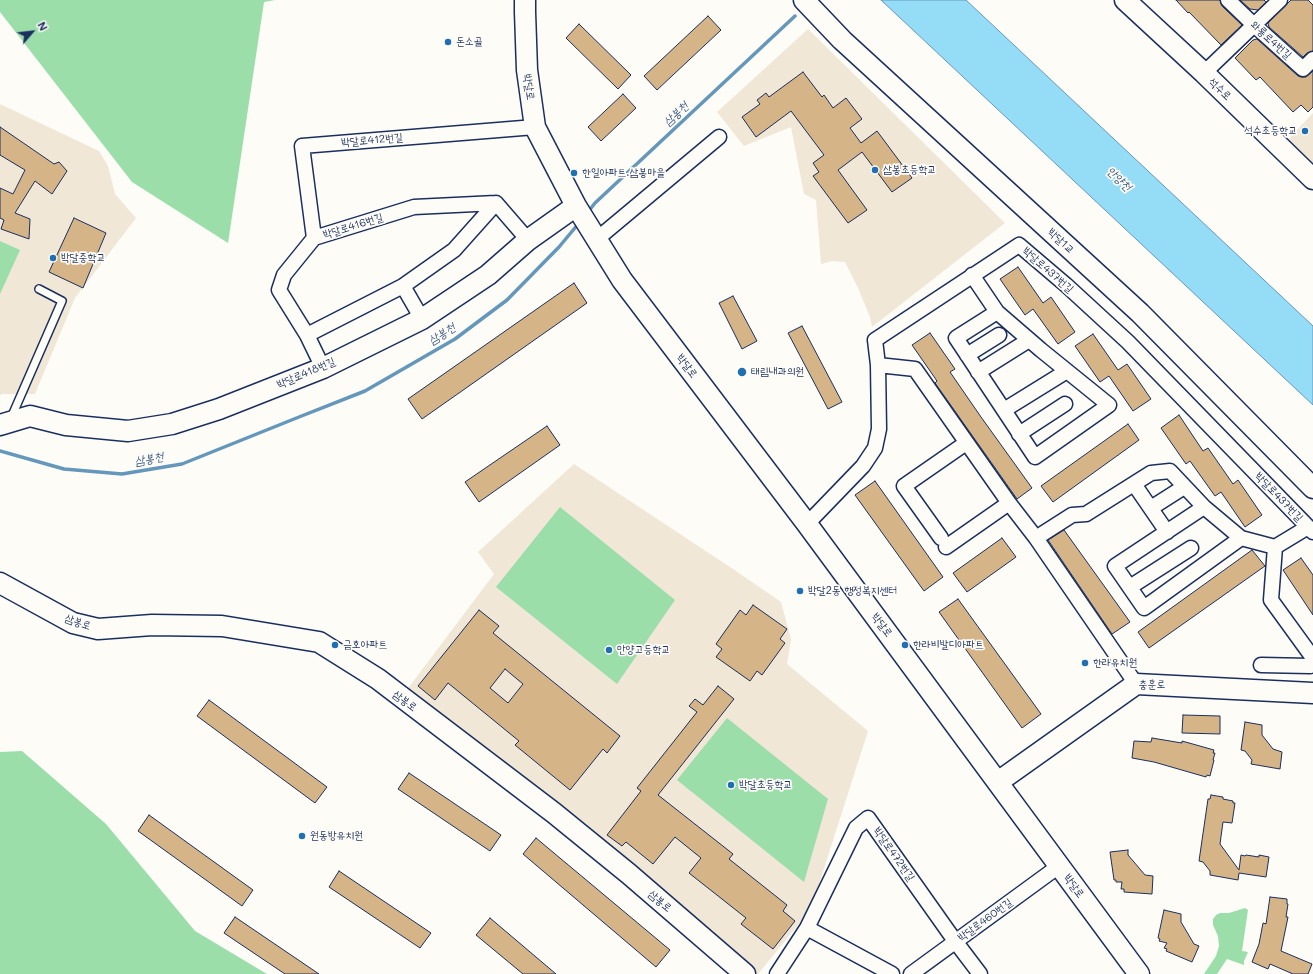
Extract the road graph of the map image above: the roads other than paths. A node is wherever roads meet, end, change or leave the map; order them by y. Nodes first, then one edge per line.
1 (525, 0) edge
2 (804, 0) edge
3 (1125, 0) edge
4 (1228, 0) edge
5 (1280, 0) edge
6 (1254, 25) junction
7 (1313, 59) edge
8 (1204, 73) junction
9 (535, 126) junction
10 (719, 137) dead end
11 (1313, 179) edge
12 (496, 203) junction
13 (578, 209) junction
14 (314, 238) junction
15 (597, 238) junction
16 (528, 240) junction
17 (972, 275) junction
18 (403, 286) junction
19 (39, 289) dead end
20 (997, 312) junction
21 (422, 319) junction
22 (307, 335) junction
23 (999, 335) dead end
24 (1029, 340) junction
25 (967, 355) junction
26 (878, 365) junction
27 (323, 368) junction
28 (1067, 371) junction
29 (978, 372) junction
30 (1065, 404) dead end
31 (1004, 410) junction
32 (4, 423) edge
33 (1019, 434) junction
34 (966, 443) junction
35 (1134, 484) junction
36 (1184, 487) junction
37 (1313, 488) edge
38 (1009, 503) junction
39 (1151, 508) junction
40 (1204, 508) junction
41 (807, 524) junction
42 (1311, 529) edge
43 (1167, 532) junction
44 (1036, 538) junction
45 (1242, 538) junction
46 (1275, 547) junction
47 (1190, 548) dead end
48 (0, 583) edge
49 (1130, 587) junction
50 (1261, 665) dead end
51 (1136, 684) junction
52 (1313, 693) edge
53 (998, 782) junction
54 (1059, 866) junction
55 (807, 928) junction
56 (955, 941) junction
57 (745, 974) edge
58 (777, 974) edge
59 (892, 974) edge
60 (911, 974) edge
61 (980, 974) edge
62 (1139, 974) edge

1 - 9 street, 박달로
2 - 37 street, 박달1교
3 - 8 street, 석수로
4 - 6 street, 와룡로4번길
5 - 6 street
6 - 7 street, 와룡로4번길
6 - 8 street
8 - 11 street, 석수로
9 - 13 street, 박달로
9 - 14 street, 박달로412번길
10 - 15 street
12 - 14 street, 박달로416번길
12 - 16 street
12 - 18 street
13 - 15 street, 박달로
13 - 16 street, 박달로418번길
14 - 22 street, 박달로416번길
15 - 41 street, 박달로
16 - 21 street, 박달로418번길
17 - 20 street
17 - 26 street, 박달로437번길
17 - 42 street, 박달로437번길
18 - 21 street
18 - 22 street
19 - 32 lane
20 - 24 street
20 - 25 street
21 - 27 street, 박달로418번길
22 - 27 street, 박달로416번길
23 - 25 street
24 - 28 street
24 - 29 street
25 - 29 street
26 - 34 street
26 - 41 street, 박달로437번길
27 - 32 street, 박달로418번길
28 - 31 street
28 - 33 street
29 - 31 street
30 - 33 street
31 - 33 street
34 - 38 street
34 - 38 street
35 - 36 street
35 - 39 street
35 - 44 street
36 - 39 street
36 - 40 street
38 - 44 street
39 - 43 street
40 - 43 street
40 - 45 street
41 - 53 street, 박달로
42 - 46 street
43 - 49 street
44 - 51 street
45 - 46 street
45 - 49 street
46 - 50 street
47 - 49 street
48 - 57 street, 삼봉로
51 - 52 street, 충훈로
51 - 53 street, 충훈로
53 - 54 street, 박달로
54 - 56 street, 박달로460번길
54 - 62 street, 박달로
55 - 56 street, 박달로472번길
55 - 58 street
55 - 59 street
56 - 60 street, 박달로460번길
56 - 61 street, 박달로472번길

